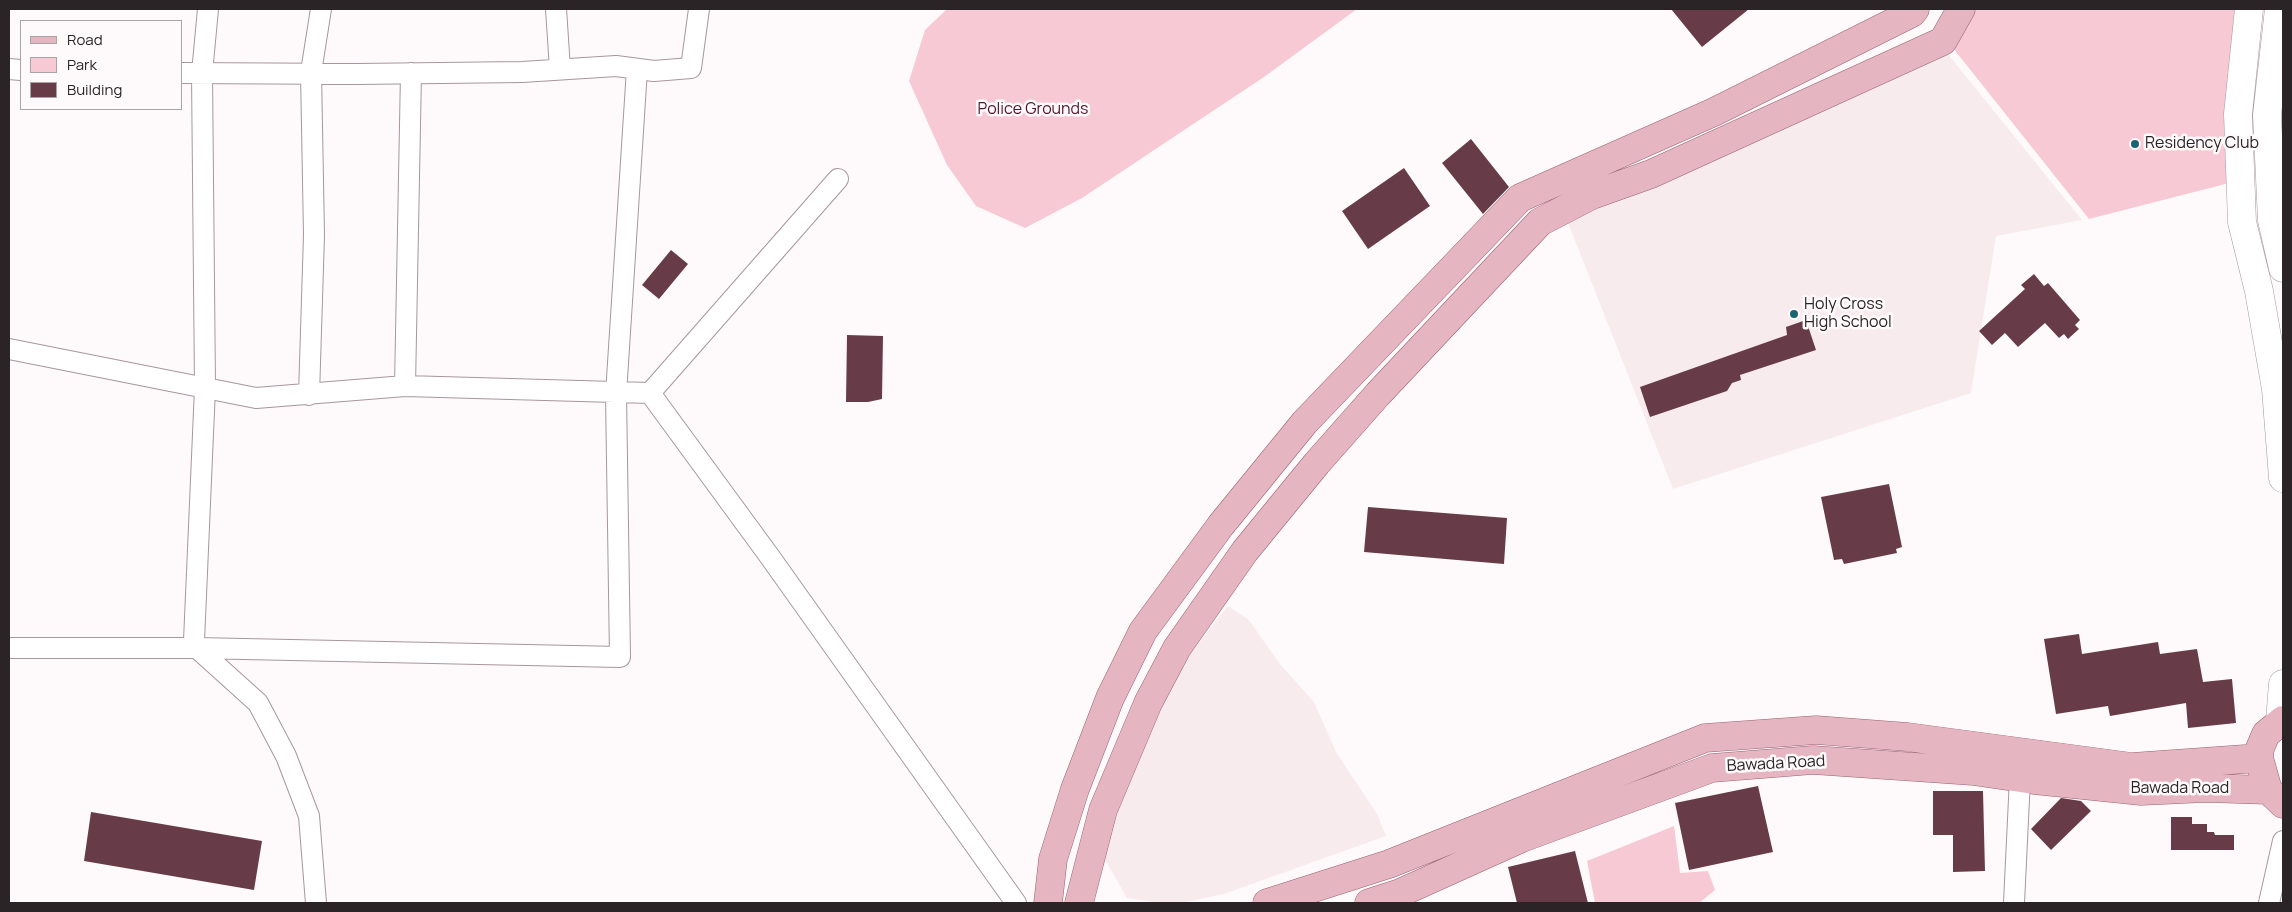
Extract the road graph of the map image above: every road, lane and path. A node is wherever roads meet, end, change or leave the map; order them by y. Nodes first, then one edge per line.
1 (208, 9) edge
2 (321, 9) edge
3 (556, 9) edge
4 (699, 9) edge
5 (1915, 9) edge
6 (1961, 9) edge
7 (2249, 9) edge
8 (2279, 9) edge
9 (560, 69) junction
10 (638, 69) junction
11 (311, 72) junction
12 (182, 73) edge
13 (202, 73) junction
14 (411, 73) junction
15 (838, 179) dead end
16 (1520, 198) junction
17 (1542, 220) junction
18 (2283, 268) edge
19 (9, 349) edge
20 (405, 386) junction
21 (205, 388) junction
22 (650, 393) junction
23 (616, 394) junction
24 (309, 395) junction
25 (2283, 478) edge
26 (9, 648) edge
27 (197, 648) junction
28 (2283, 684) edge
29 (2282, 720) edge
30 (2259, 758) junction
31 (2020, 778) junction
32 (2276, 797) edge
33 (2283, 842) edge
34 (316, 903) edge
35 (1016, 903) edge
36 (1048, 903) edge
37 (1079, 903) edge
38 (1267, 903) edge
39 (1370, 903) edge
40 (2014, 903) edge
41 (2269, 903) edge

1 - 13 street
2 - 11 street
3 - 9 street
4 - 10 street
5 - 16 main road
6 - 17 main road
7 - 25 main road
8 - 18 main road
9 - 10 street
9 - 14 street
10 - 23 street
11 - 13 street
11 - 14 street
11 - 24 street
12 - 13 street
13 - 21 street
14 - 20 street
15 - 22 street
16 - 17 main road
16 - 36 main road
17 - 37 main road
19 - 21 street
20 - 23 street
20 - 24 street
21 - 24 street
21 - 27 street
22 - 23 street
22 - 35 street
23 - 27 street
26 - 27 street
27 - 34 street
28 - 29 main road
29 - 30 main road
30 - 32 main road
30 - 38 main road
31 - 32 main road, Bawada Road
31 - 39 main road, Bawada Road
31 - 40 street
33 - 41 street

